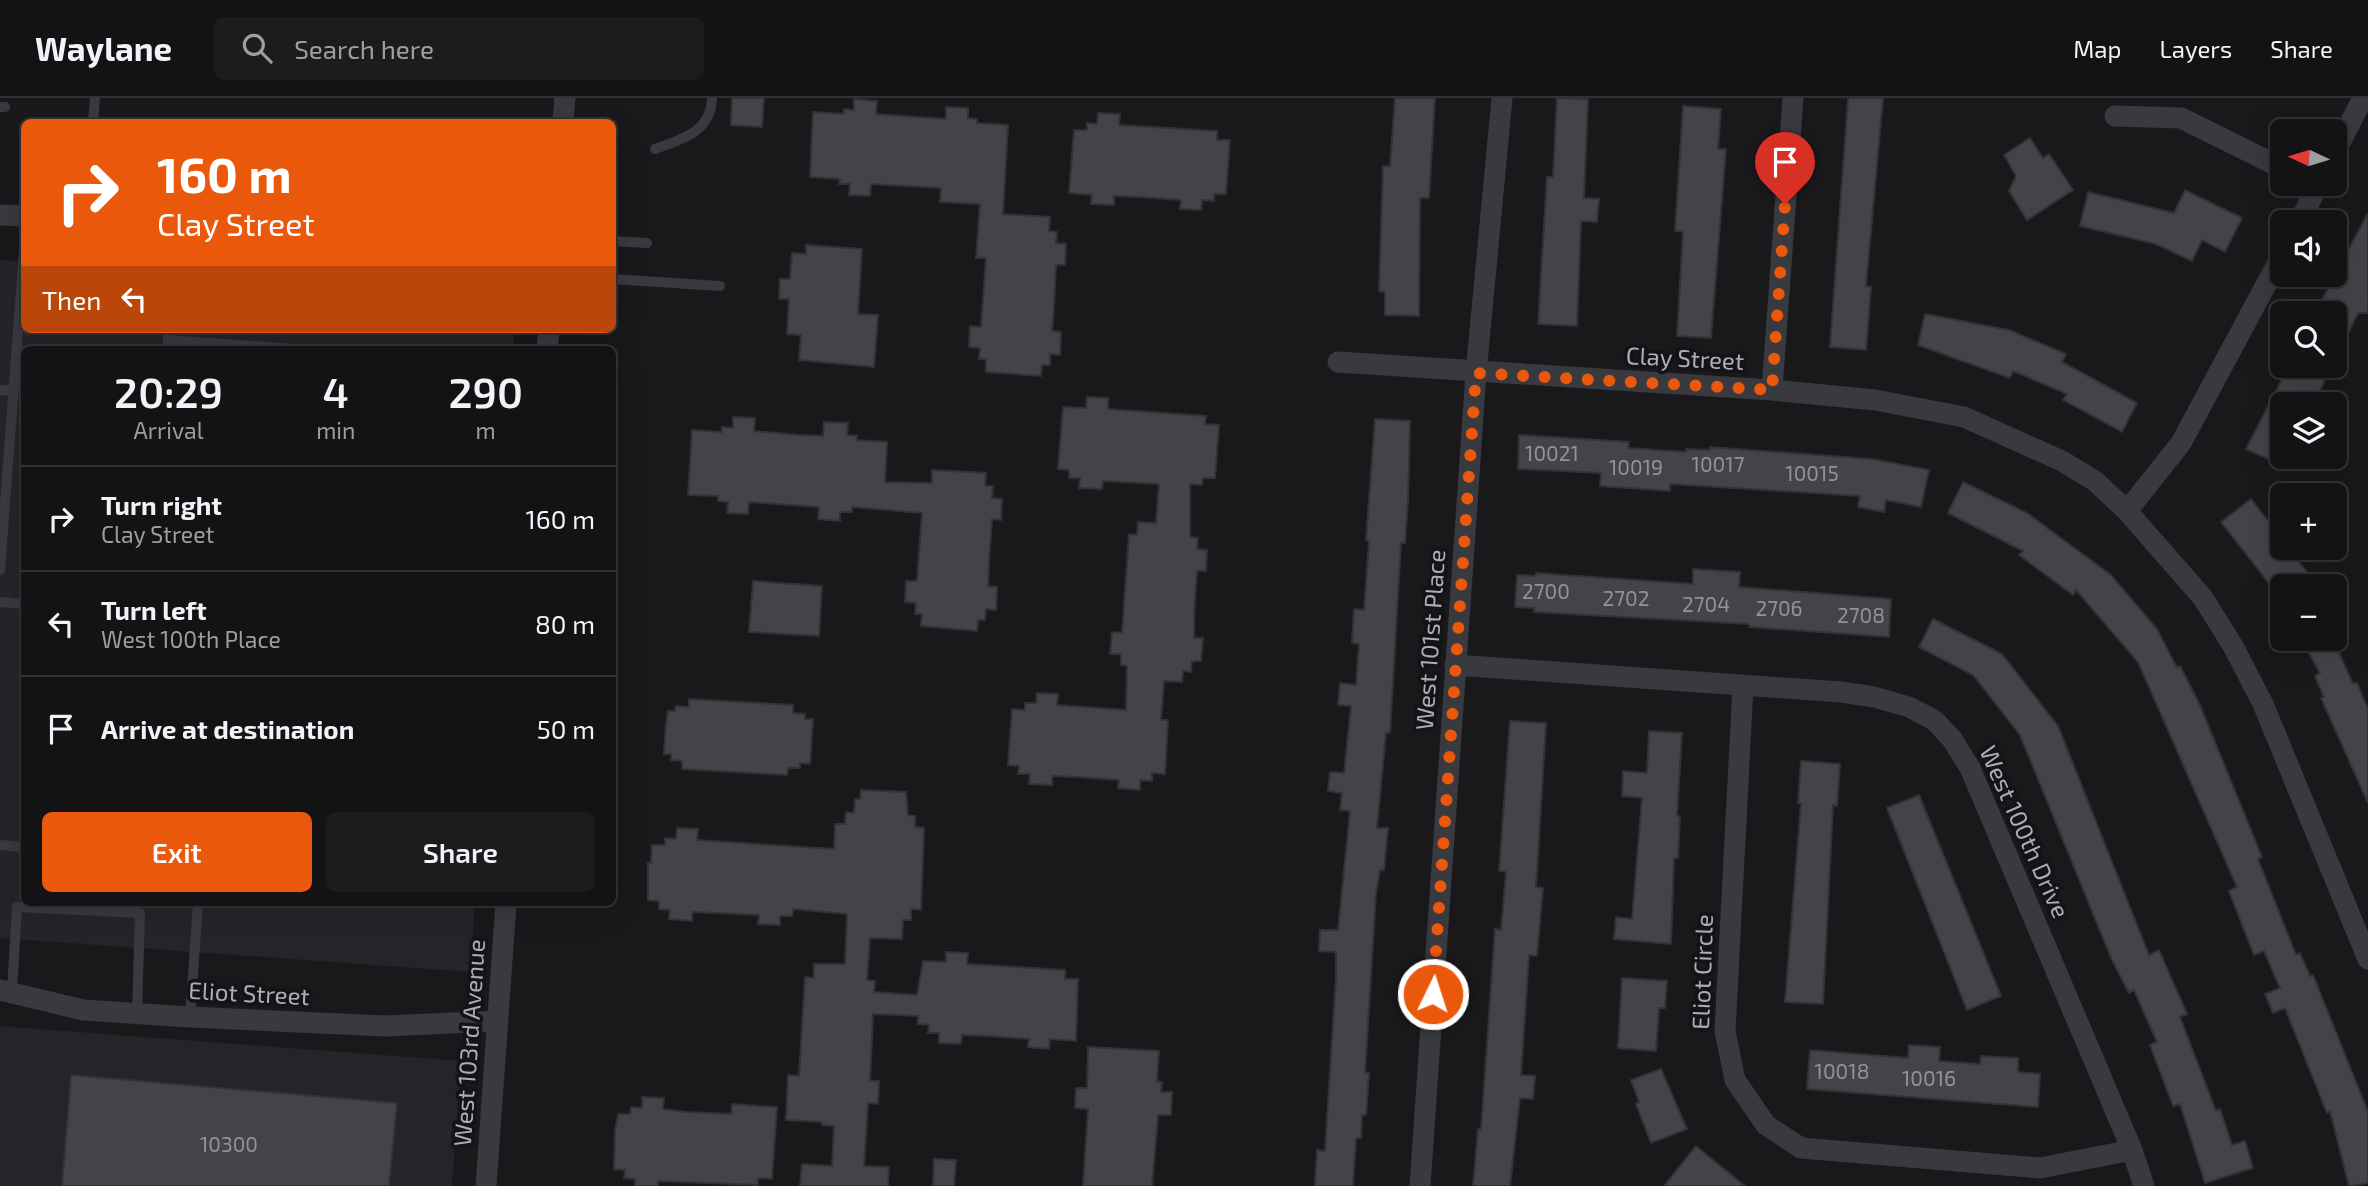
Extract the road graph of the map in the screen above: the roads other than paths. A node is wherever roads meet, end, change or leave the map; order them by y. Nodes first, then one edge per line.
1 (95, 98) edge
2 (565, 98) edge
3 (712, 98) edge
4 (1502, 98) edge
5 (1793, 98) edge
6 (2363, 98) edge
7 (2115, 116) dead end
8 (93, 119) edge
9 (563, 119) edge
10 (2347, 129) edge
11 (654, 149) dead end
12 (2270, 162) edge
13 (0, 215) edge
14 (21, 216) edge
15 (616, 241) edge
16 (647, 243) dead end
17 (2270, 277) edge
18 (616, 279) edge
19 (720, 286) dead end
20 (21, 293) edge
21 (168, 340) edge
22 (221, 346) edge
23 (1338, 362) dead end
24 (1476, 373) junction
25 (0, 390) edge
26 (1772, 390) junction
27 (14, 391) junction
28 (4, 462) edge
29 (2127, 510) junction
30 (1, 530) edge
31 (0, 570) edge
32 (0, 602) edge
33 (21, 604) edge
34 (1455, 665) junction
35 (1743, 686) junction
36 (0, 845) edge
37 (21, 847) edge
38 (198, 906) edge
39 (506, 906) edge
40 (141, 908) edge
41 (2368, 959) edge
42 (6, 990) edge
43 (137, 1014) junction
44 (190, 1017) junction
45 (498, 1021) junction
46 (2133, 1150) junction
47 (486, 1186) edge
48 (1420, 1186) edge
49 (2144, 1186) edge

1 - 8 lane
2 - 9 street
3 - 11 lane
4 - 24 street, West 101st Place
5 - 26 street
6 - 10 street
7 - 12 street
13 - 14 street
15 - 16 lane
17 - 29 street
18 - 19 lane
20 - 27 lane
21 - 22 lane
23 - 24 street, Clay Street
24 - 26 street, Clay Street
24 - 34 street, West 101st Place
25 - 27 lane
26 - 29 street, Clay Street
27 - 28 lane
28 - 30 lane
29 - 41 street, Clay Street
30 - 31 lane
32 - 33 lane
34 - 35 street, West 100th Drive
34 - 48 street, West 101st Place
35 - 46 street, West 100th Drive
35 - 46 street, Eliot Circle
36 - 37 lane
38 - 44 lane
39 - 45 street, West 103rd Avenue
40 - 42 lane
40 - 43 lane
42 - 43 street, Eliot Street
43 - 44 street, Eliot Street
44 - 45 street, Eliot Street
45 - 47 street, West 103rd Avenue
46 - 49 street, West 100th Drive

